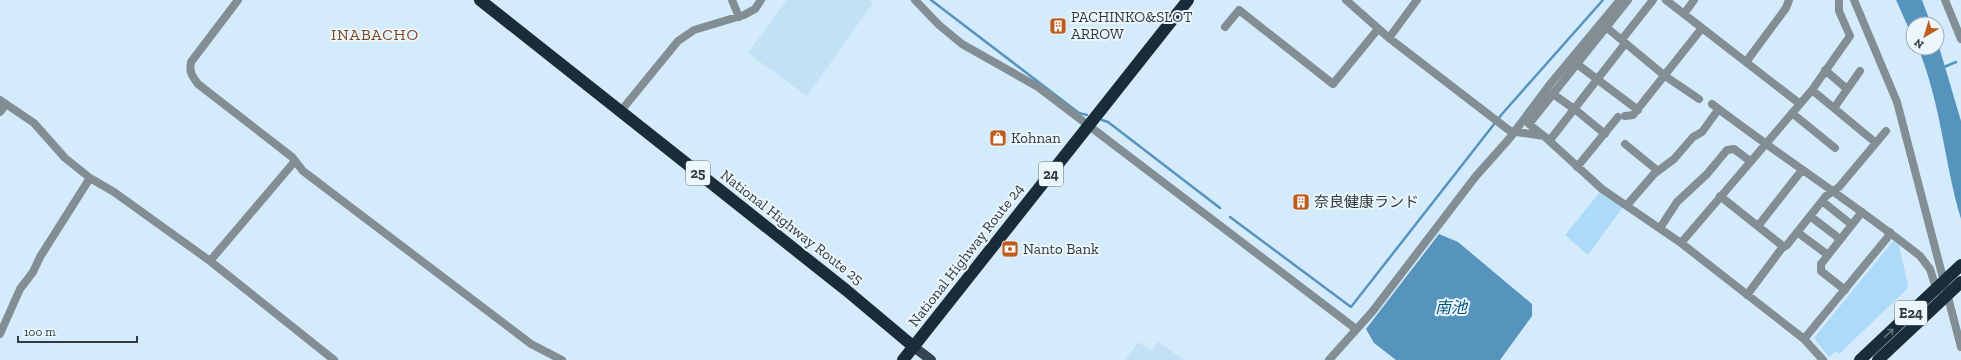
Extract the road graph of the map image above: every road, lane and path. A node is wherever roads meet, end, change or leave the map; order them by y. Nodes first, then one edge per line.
1 (238, 0) edge
2 (480, 0) edge
3 (732, 0) edge
4 (761, 0) edge
5 (915, 0) edge
6 (1188, 0) edge
7 (1346, 0) edge
8 (1417, 0) edge
9 (1620, 0) edge
10 (1628, 0) edge
11 (1653, 0) edge
12 (1666, 0) edge
13 (1694, 0) edge
14 (1788, 0) edge
15 (1839, 0) edge
16 (1854, 0) edge
17 (1945, 0) edge
18 (1684, 14) junction
19 (739, 17) junction
20 (1225, 27) dead end
21 (1606, 27) junction
22 (1702, 28) junction
23 (1378, 29) junction
24 (1389, 38) junction
25 (1961, 39) edge
26 (1624, 42) junction
27 (1746, 62) junction
28 (1577, 64) junction
29 (1826, 70) junction
30 (1860, 71) dead end
31 (1665, 76) junction
32 (1597, 79) junction
33 (1847, 89) junction
34 (1812, 90) junction
35 (1553, 94) junction
36 (1699, 99) dead end
37 (3, 102) edge
38 (1800, 104) junction
39 (1834, 108) junction
40 (1574, 109) junction
41 (1638, 110) junction
42 (0, 112) edge
43 (620, 112) junction
44 (1792, 113) junction
45 (1529, 124) junction
46 (1089, 125) junction
47 (1886, 132) dead end
48 (1517, 133) junction
49 (1605, 134) junction
50 (1547, 138) junction
51 (1876, 143) junction
52 (1625, 144) dead end
53 (1765, 144) junction
54 (1835, 148) dead end
55 (295, 161) junction
56 (1750, 161) junction
57 (1577, 167) junction
58 (1802, 170) junction
59 (1658, 171) junction
60 (90, 178) junction
61 (1833, 191) junction
62 (1720, 196) junction
63 (1822, 201) junction
64 (1627, 205) junction
65 (1862, 212) junction
66 (1810, 216) junction
67 (1852, 225) junction
68 (1758, 226) junction
69 (1660, 228) junction
70 (1797, 232) junction
71 (1890, 232) junction
72 (1840, 239) junction
73 (1681, 243) junction
74 (1784, 247) junction
75 (1828, 255) junction
76 (210, 261) junction
77 (1961, 265) edge
78 (1961, 282) edge
79 (1845, 290) junction
80 (1747, 295) junction
81 (1951, 313) junction
82 (1356, 329) junction
83 (0, 334) edge
84 (1804, 339) junction
85 (914, 347) junction
86 (1961, 347) edge
87 (334, 360) edge
88 (562, 360) edge
89 (903, 360) edge
90 (931, 360) edge
91 (1328, 360) edge
92 (1823, 360) edge
93 (1860, 360) edge
94 (1878, 360) edge

1 - 55 street
2 - 43 highway, National Highway Route 25 / 25
3 - 19 street
4 - 19 street
5 - 46 street
6 - 46 highway, National Highway Route 24 / 24
7 - 23 street
8 - 24 street
9 - 48 street
10 - 21 street
11 - 26 street
12 - 18 street
13 - 18 street
14 - 27 street
15 - 29 street
16 - 81 street
17 - 25 street
18 - 22 street
19 - 43 street
20 - 23 street
21 - 26 street
21 - 28 street
22 - 27 street
22 - 31 street
23 - 24 street
24 - 48 street
26 - 31 street
26 - 32 street
27 - 38 street
28 - 32 street
28 - 35 street
29 - 33 street
29 - 34 street
30 - 33 street
31 - 36 street
31 - 41 street
32 - 40 street
32 - 41 street
33 - 39 street
34 - 38 street
34 - 39 street
35 - 40 street
35 - 45 street
37 - 42 street
37 - 60 street
38 - 44 street
39 - 51 street
40 - 49 street
40 - 50 street
41 - 49 street
43 - 85 highway, National Highway Route 25 / 25
44 - 53 street
44 - 54 street
45 - 48 street
45 - 50 street
46 - 82 street
46 - 85 highway, National Highway Route 24 / 24
47 - 51 street
48 - 50 street
48 - 82 street
49 - 57 street
50 - 57 street
51 - 61 street
52 - 59 street
53 - 56 street
53 - 58 street
53 - 59 street
55 - 76 street
55 - 88 street
56 - 62 street
56 - 69 street
57 - 64 street
58 - 61 street
58 - 68 street
59 - 64 street
60 - 76 street
60 - 83 street
61 - 63 street
61 - 65 street
62 - 68 street
62 - 73 street
63 - 66 street
63 - 67 street
64 - 69 street
65 - 67 street
65 - 71 street
66 - 70 street
66 - 72 street
67 - 72 street
68 - 74 street
69 - 73 street
70 - 74 street
70 - 75 street
71 - 79 street
71 - 81 street
72 - 75 street
73 - 80 street
74 - 80 street
75 - 79 street
76 - 87 street
93 -> 77 highway, E24
78 - 94 highway, E24
79 - 84 street
80 - 84 street
81 - 86 street
82 - 91 street
84 - 92 street
85 - 89 highway, National Highway Route 24 / 24
85 - 90 main road

